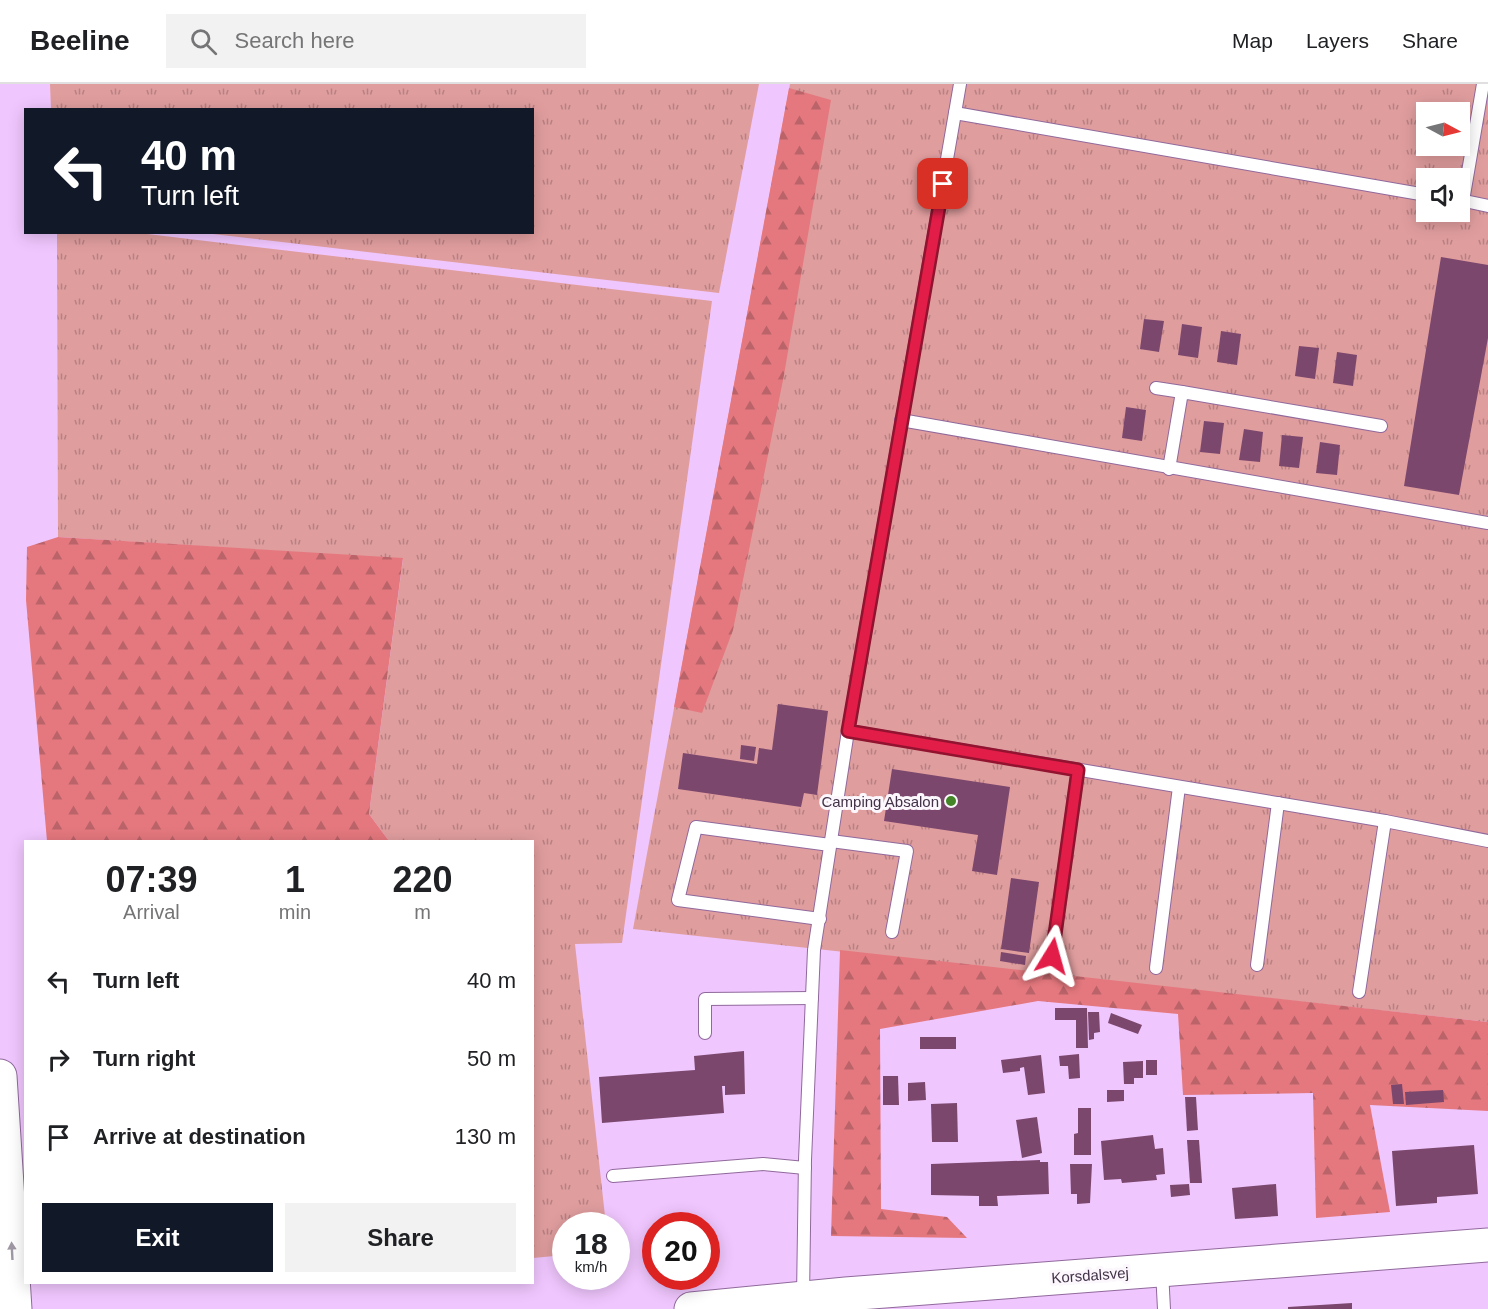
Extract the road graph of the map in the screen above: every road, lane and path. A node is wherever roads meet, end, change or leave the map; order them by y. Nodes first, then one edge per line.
1 (960, 84) edge
2 (1483, 84) edge
3 (955, 113) junction
4 (1467, 168) edge
5 (1416, 193) edge
6 (1470, 203) edge
7 (1488, 206) edge
8 (1156, 388) dead end
9 (1182, 392) junction
10 (901, 420) junction
11 (1381, 426) dead end
12 (1169, 469) junction
13 (1488, 523) edge
14 (848, 731) junction
15 (1078, 770) junction
16 (1179, 787) junction
17 (1278, 803) junction
18 (1385, 821) junction
19 (1488, 841) edge
20 (831, 843) junction
21 (820, 919) junction
22 (892, 932) dead end
23 (1052, 956) dead end
24 (1257, 965) dead end
25 (1156, 968) dead end
26 (1359, 992) dead end
27 (812, 999) junction
28 (705, 1032) dead end
29 (0, 1076) edge
30 (805, 1168) junction
31 (613, 1176) dead end
32 (1488, 1245) edge
33 (1161, 1270) junction
34 (803, 1298) junction
35 (15, 1309) edge
36 (691, 1309) edge
37 (1164, 1309) edge

1 - 3 lane
2 - 4 lane
3 - 5 lane
3 - 10 lane
6 - 7 lane
8 - 9 lane
9 - 11 lane
9 - 12 lane
10 - 12 lane
10 - 14 lane
12 - 13 lane
14 - 15 lane
14 - 20 lane
15 - 16 lane
15 - 23 lane
16 - 17 lane
16 - 25 lane
17 - 18 lane
17 - 24 lane
18 - 19 lane
18 - 26 lane
20 - 21 lane
20 - 21 lane
20 - 22 lane
21 - 27 lane
27 - 28 lane
27 - 30 lane
35 -> 29 street
30 - 31 lane
30 - 34 lane
32 - 33 street, Korsdalsvej
33 - 34 street, Korsdalsvej
33 - 37 lane
34 - 36 street, Korsdalsvej

